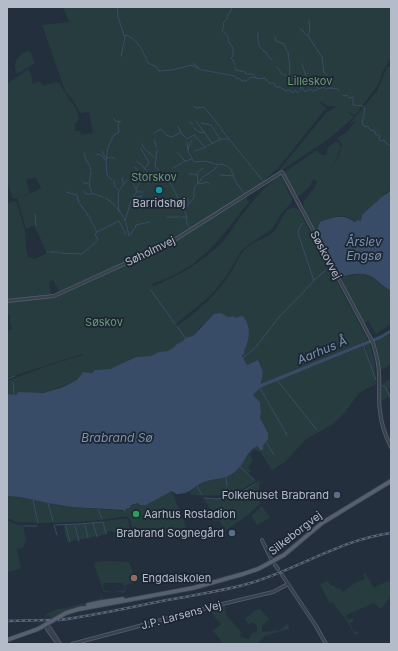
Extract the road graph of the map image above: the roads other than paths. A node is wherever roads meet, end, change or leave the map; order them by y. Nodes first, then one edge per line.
1 (282, 172) joint
2 (7, 301) edge
3 (391, 447) edge
4 (391, 481) edge
5 (262, 540) dead end
6 (271, 559) dead end
7 (275, 565) dead end
8 (278, 569) dead end
9 (282, 575) dead end
10 (288, 584) junction
11 (46, 625) junction
12 (7, 640) edge
13 (59, 644) edge
14 (72, 644) edge
15 (326, 644) edge

1 - 2 street, Søholmvej
1 - 3 street, Søskovvej
4 - 11 main road, Silkeborgvej
5 - 6 street
7 - 8 street
9 - 10 street
10 - 14 street, J.P. Larsens Vej
10 - 15 street
11 - 12 main road, Silkeborgvej
11 - 13 street

